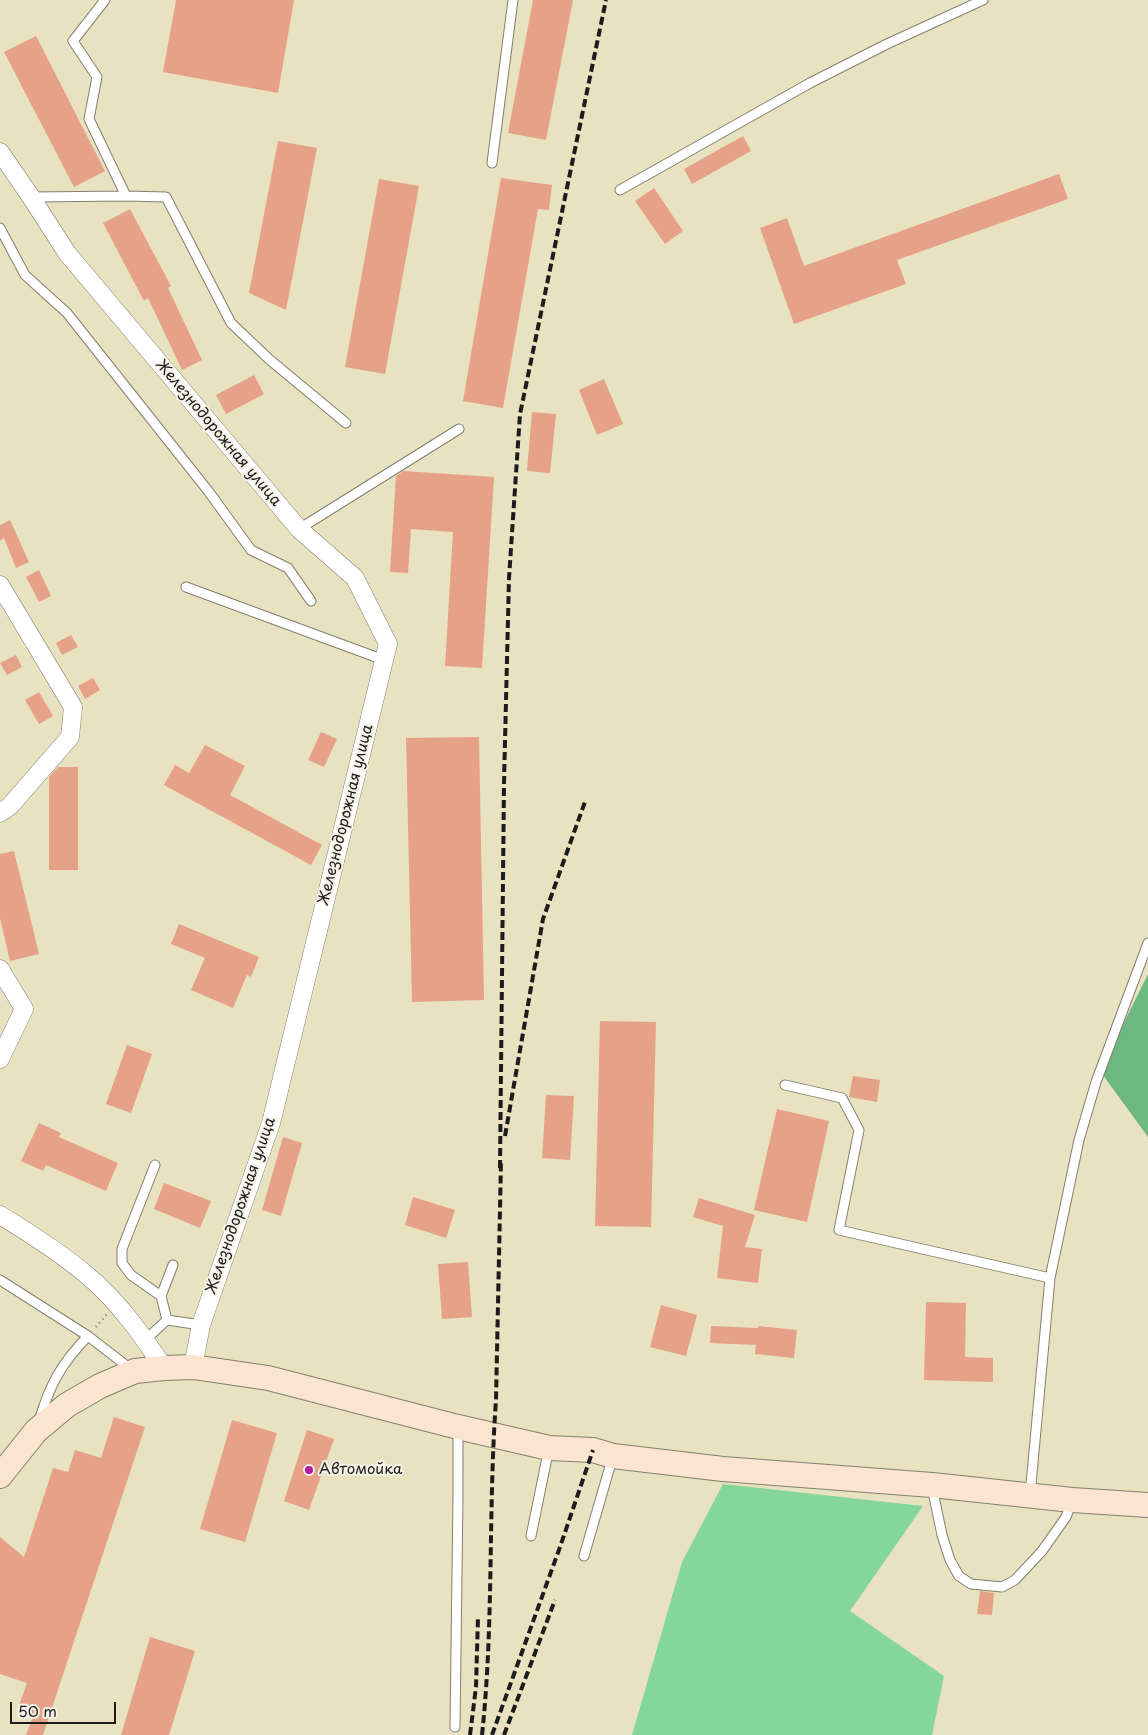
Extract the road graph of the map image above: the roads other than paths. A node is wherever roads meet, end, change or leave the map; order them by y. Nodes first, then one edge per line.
1 (104, 0) edge
2 (513, 0) edge
3 (982, 0) edge
4 (0, 152) edge
5 (492, 163) dead end
6 (620, 190) dead end
7 (126, 196) junction
8 (31, 197) junction
9 (0, 228) edge
10 (346, 423) dead end
11 (458, 429) dead end
12 (299, 529) junction
13 (0, 585) edge
14 (186, 587) dead end
15 (311, 601) dead end
16 (384, 660) junction
17 (0, 813) edge
18 (1148, 942) edge
19 (0, 969) edge
20 (0, 1059) edge
21 (785, 1085) dead end
22 (155, 1165) dead end
23 (0, 1215) edge
24 (173, 1265) dead end
25 (1050, 1278) junction
26 (0, 1280) edge
27 (161, 1296) junction
28 (167, 1320) junction
29 (200, 1325) junction
30 (88, 1336) junction
31 (146, 1340) junction
32 (193, 1367) junction
33 (164, 1368) junction
34 (134, 1371) junction
35 (458, 1427) junction
36 (36, 1431) junction
37 (549, 1448) junction
38 (613, 1456) junction
39 (0, 1476) edge
40 (932, 1485) junction
41 (1030, 1495) junction
42 (1072, 1500) junction
43 (1148, 1505) edge
44 (531, 1536) dead end
45 (584, 1556) dead end
46 (455, 1727) dead end

1 - 7 lane
2 - 5 lane
3 - 6 lane
4 - 8 street, Железнодорожная улица
7 - 8 lane
7 - 10 lane
8 - 12 street, Железнодорожная улица
9 - 15 lane
11 - 12 lane
12 - 16 street, Железнодорожная улица
13 - 17 street
14 - 16 lane
16 - 29 street, Железнодорожная улица
18 - 25 lane
19 - 20 street
21 - 25 lane
22 - 27 lane
23 - 31 street
24 - 27 lane
25 - 41 lane
26 - 30 lane
27 - 28 lane
28 - 29 lane
28 - 31 lane
29 - 32 street, Железнодорожная улица
30 - 34 lane
30 - 36 lane
31 - 33 street
32 - 33 main road
32 - 35 main road
33 - 34 main road
34 - 36 main road
35 - 37 main road
35 - 46 lane
36 - 39 main road
37 - 38 main road
37 - 44 lane
38 - 40 main road
38 - 45 lane
40 - 41 main road
40 - 42 lane
41 - 42 main road
42 - 43 main road

